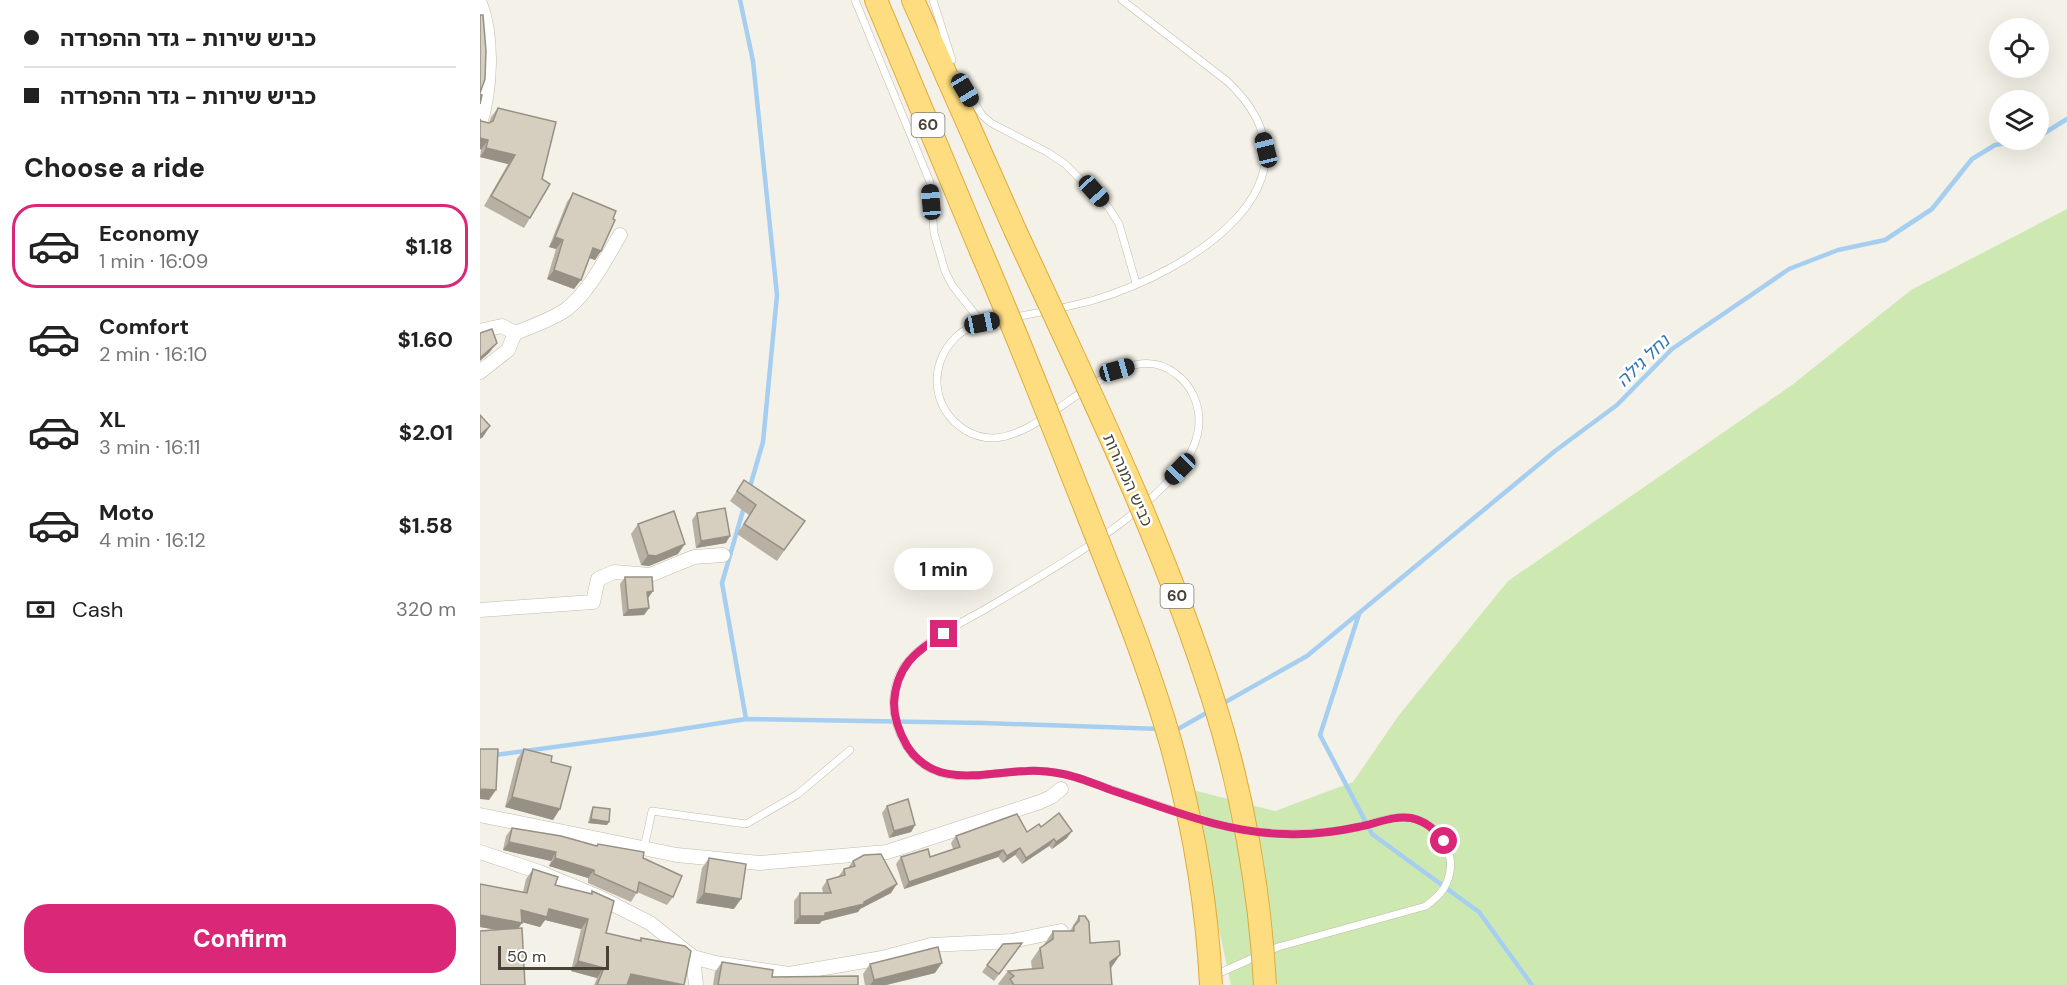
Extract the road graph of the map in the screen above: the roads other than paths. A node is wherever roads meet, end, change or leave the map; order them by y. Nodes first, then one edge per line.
1 (855, 0) edge
2 (876, 0) edge
3 (913, 0) edge
4 (933, 0) edge
5 (1122, 0) edge
6 (480, 3) edge
7 (480, 124) edge
8 (620, 235) dead end
9 (1136, 283) junction
10 (982, 323) junction
11 (480, 331) edge
12 (515, 333) junction
13 (480, 372) edge
14 (723, 555) dead end
15 (480, 610) edge
16 (850, 750) dead end
17 (1060, 789) dead end
18 (480, 815) edge
19 (644, 848) junction
20 (480, 852) edge
21 (1061, 931) edge
22 (693, 957) junction
23 (1207, 983) edge
24 (696, 985) edge
25 (1265, 985) edge

1 - 10 lane
2 - 23 highway, 60, bridge
3 - 25 highway, כביש המנהרות / 60, bridge
4 - 9 lane
5 - 9 lane
6 - 7 street
8 - 12 street
9 - 10 lane
10 - 23 lane
11 - 12 street
12 - 13 street
14 - 15 street
16 - 19 lane
17 - 19 street
18 - 19 street
20 - 22 street
21 - 22 street
22 - 24 street

